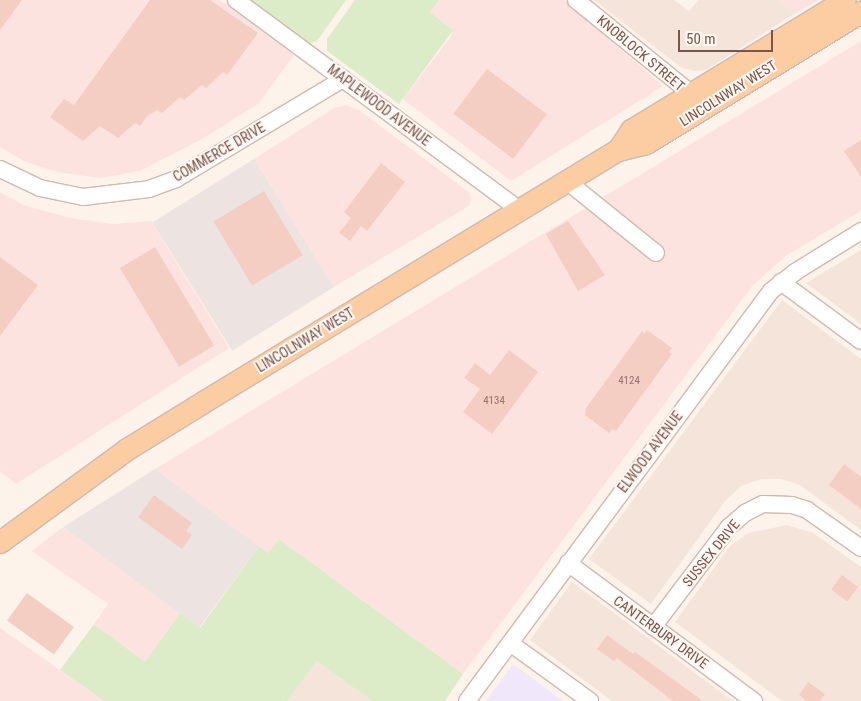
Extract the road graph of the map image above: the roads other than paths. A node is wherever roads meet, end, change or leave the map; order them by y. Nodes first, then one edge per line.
1 (236, 0) edge
2 (576, 0) edge
3 (845, 0) edge
4 (861, 12) edge
5 (343, 79) junction
6 (699, 100) junction
7 (0, 169) edge
8 (568, 182) junction
9 (521, 211) junction
10 (861, 231) edge
11 (656, 253) dead end
12 (781, 282) junction
13 (861, 342) edge
14 (0, 542) edge
15 (861, 548) edge
16 (568, 563) junction
17 (653, 627) junction
18 (510, 642) junction
19 (467, 701) edge
20 (590, 701) edge
21 (754, 701) edge

1 - 5 street, MAPLEWOOD AVENUE
2 - 6 street, KNOBLOCK STREET
3 - 6 main road, LINCOLNWAY WEST
4 - 6 main road, LINCOLNWAY WEST
5 - 7 street, COMMERCE DRIVE
5 - 9 street, MAPLEWOOD AVENUE
6 - 8 main road, LINCOLNWAY WEST
8 - 9 main road, LINCOLNWAY WEST
8 - 11 street
9 - 14 main road, LINCOLNWAY WEST
10 - 12 street, ELWOOD AVENUE
12 - 13 street
12 - 16 street, ELWOOD AVENUE
15 - 17 street, SUSSEX DRIVE
16 - 17 street, CANTERBURY DRIVE
16 - 18 street, ELWOOD AVENUE
17 - 21 street, CANTERBURY DRIVE
18 - 19 street, ELWOOD AVENUE
18 - 20 street

